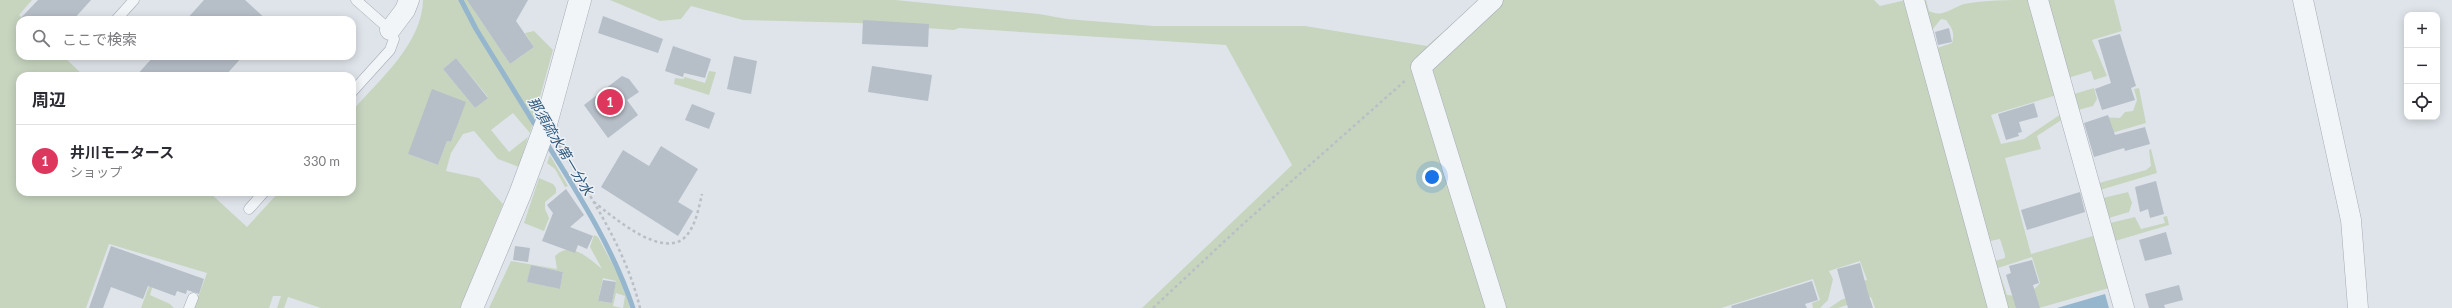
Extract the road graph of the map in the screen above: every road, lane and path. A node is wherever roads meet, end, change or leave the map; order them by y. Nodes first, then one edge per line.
1 (134, 0) edge
2 (356, 0) edge
3 (409, 0) edge
4 (580, 0) edge
5 (1493, 0) edge
6 (1914, 0) edge
7 (2038, 0) edge
8 (2303, 0) edge
9 (120, 16) edge
10 (390, 30) junction
11 (1421, 67) junction
12 (356, 88) edge
13 (546, 124) junction
14 (702, 194) dead end
15 (260, 196) edge
16 (592, 200) junction
17 (248, 209) dead end
18 (193, 298) dead end
19 (190, 308) edge
20 (472, 308) edge
21 (640, 308) edge
22 (1153, 308) edge
23 (1496, 308) edge
24 (1998, 308) edge
25 (2124, 308) edge
26 (2358, 308) edge

1 - 9 lane
2 - 10 lane
3 - 10 street
4 - 13 street
5 - 11 street
6 - 24 street
7 - 25 street
8 - 26 street
10 - 12 lane
11 - 22 path
11 - 23 street
13 - 16 path
13 - 20 street
14 - 16 path
15 - 17 lane
16 - 21 path
18 - 19 lane

